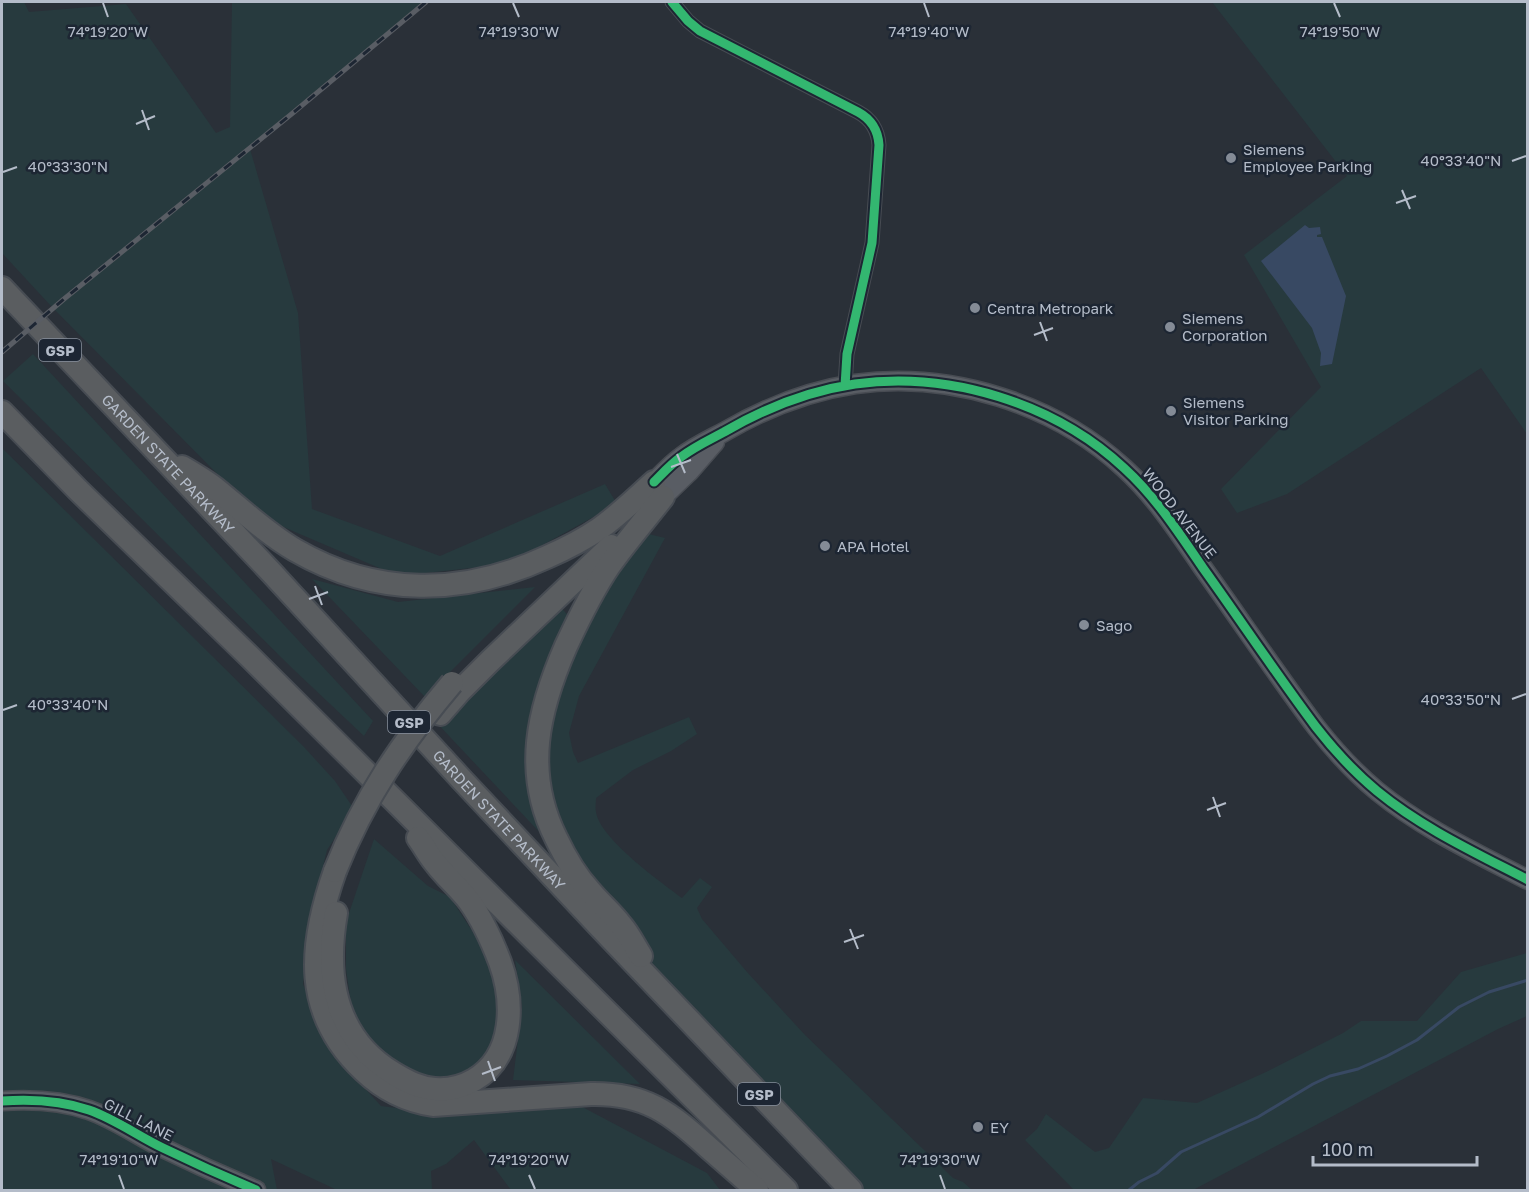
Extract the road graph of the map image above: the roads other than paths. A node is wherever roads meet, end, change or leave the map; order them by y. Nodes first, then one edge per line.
1 (672, 2) edge
2 (2, 288) edge
3 (845, 386) junction
4 (2, 412) edge
5 (152, 447) junction
6 (658, 490) junction
7 (390, 796) junction
8 (340, 875) junction
9 (1527, 880) edge
10 (667, 998) junction
11 (2, 1101) edge
12 (256, 1191) edge
13 (757, 1191) edge
14 (786, 1191) edge
15 (851, 1191) edge

1 - 3 street
2 - 5 highway, GARDEN STATE PARKWAY / GSP
3 - 6 street, WOOD AVENUE
3 - 9 street, WOOD AVENUE
4 - 7 highway
5 - 6 highway
5 - 10 highway, GARDEN STATE PARKWAY / GSP
6 - 8 highway
6 - 10 highway
7 - 8 highway
7 - 14 highway
8 - 13 highway
10 - 15 highway, GARDEN STATE PARKWAY / GSP
11 - 12 street, GILL LANE

